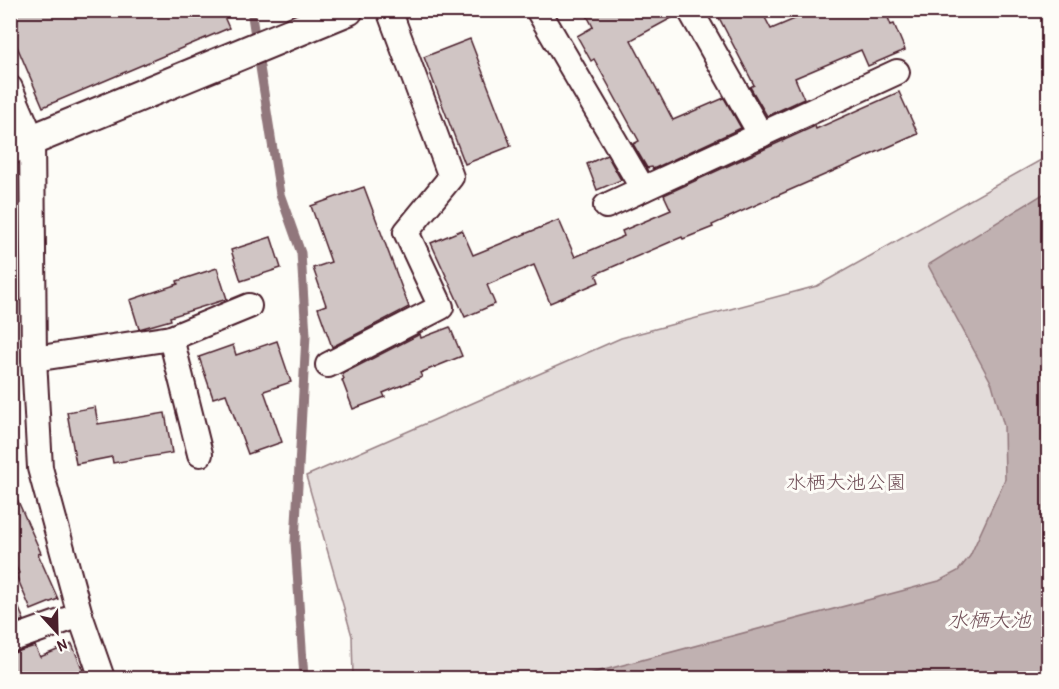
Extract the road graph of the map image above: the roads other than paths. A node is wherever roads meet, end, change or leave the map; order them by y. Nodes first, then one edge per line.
1 (348, 10) edge
2 (389, 10) edge
3 (538, 10) edge
4 (690, 10) edge
5 (897, 72) dead end
6 (10, 88) edge
7 (761, 135) junction
8 (21, 144) edge
9 (643, 189) junction
10 (606, 206) dead end
11 (249, 306) dead end
12 (171, 338) junction
13 (34, 359) junction
14 (328, 365) dead end
15 (200, 454) dead end
16 (80, 615) junction
17 (10, 640) edge
18 (102, 678) edge

1 - 8 street
2 - 14 street
3 - 9 street
4 - 7 street
5 - 7 street
6 - 8 street
7 - 9 street
8 - 13 street
9 - 10 street
11 - 12 street
12 - 13 street
12 - 15 street
13 - 16 street
16 - 17 street
16 - 18 street

